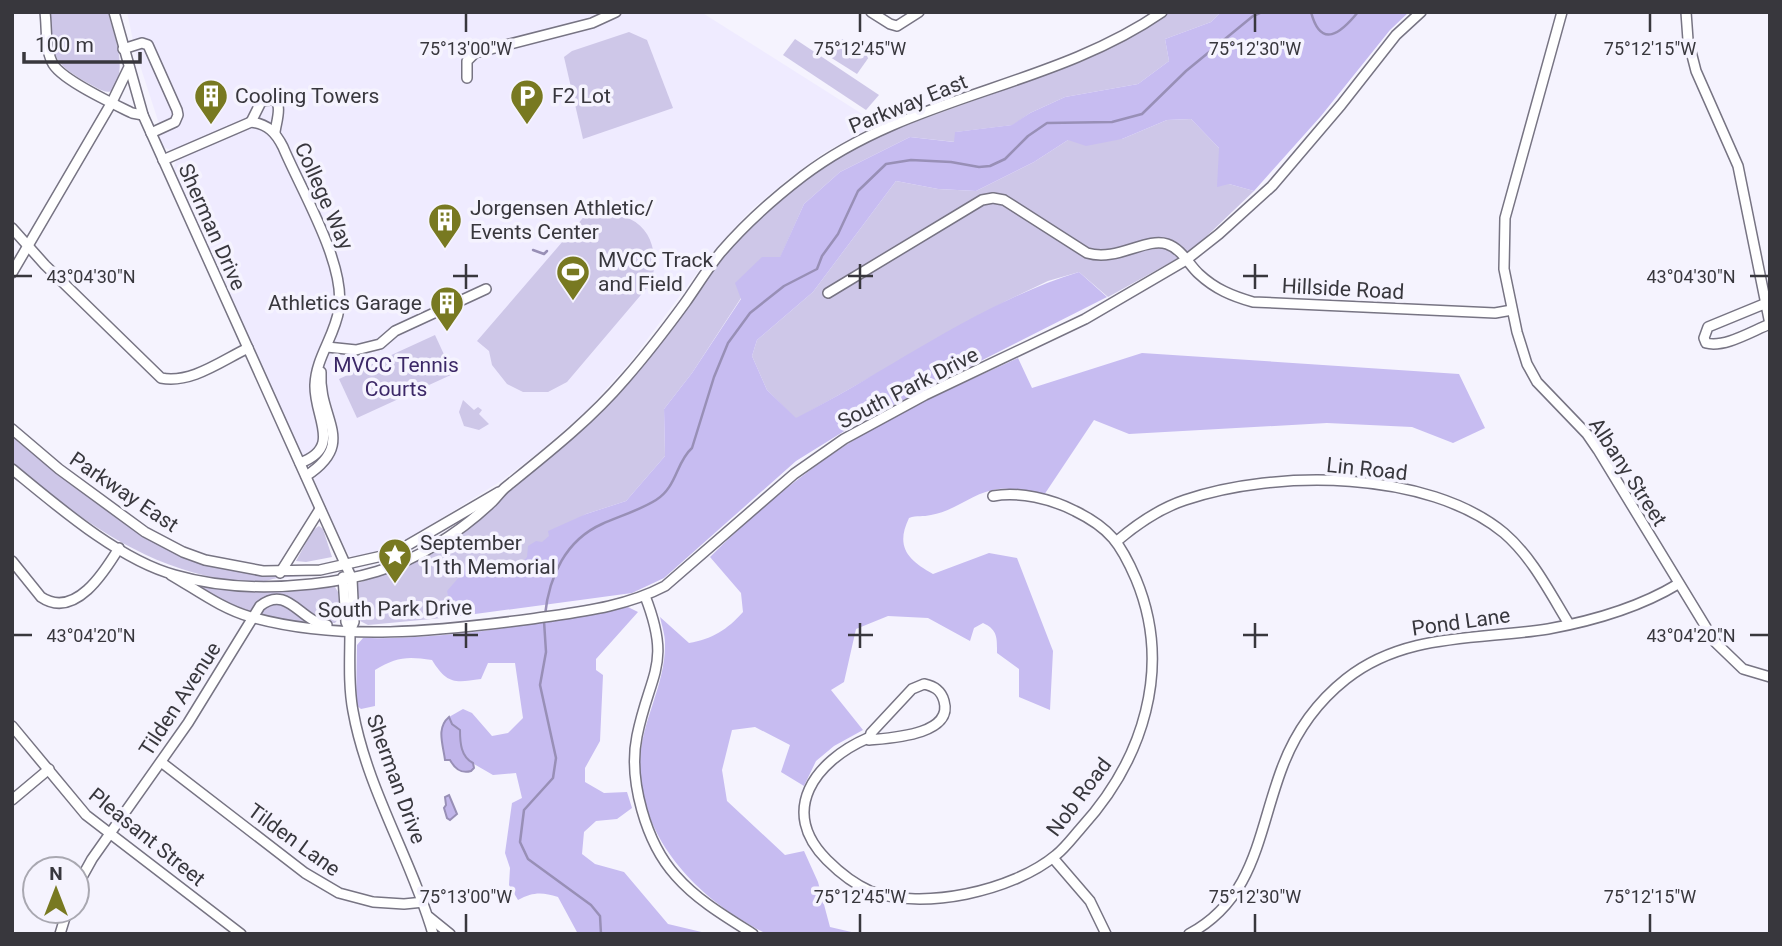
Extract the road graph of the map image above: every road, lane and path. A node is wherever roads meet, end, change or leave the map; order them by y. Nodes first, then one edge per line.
1 (45, 12) edge
2 (114, 12) edge
3 (616, 12) edge
4 (871, 12) edge
5 (1162, 12) edge
6 (1421, 12) edge
7 (1562, 12) edge
8 (1686, 12) edge
9 (917, 14) edge
10 (123, 49) junction
11 (128, 69) junction
12 (467, 78) dead end
13 (112, 102) junction
14 (143, 115) junction
15 (251, 122) junction
16 (275, 132) junction
17 (151, 133) junction
18 (163, 160) junction
19 (12, 228) edge
20 (28, 246) junction
21 (1186, 260) junction
22 (12, 273) edge
23 (1765, 274) edge
24 (486, 289) dead end
25 (828, 293) dead end
26 (1764, 304) junction
27 (1512, 310) junction
28 (1770, 324) edge
29 (248, 348) junction
30 (326, 349) junction
31 (12, 429) edge
32 (300, 463) junction
33 (12, 469) edge
34 (306, 476) junction
35 (500, 492) junction
36 (993, 496) dead end
37 (320, 509) junction
38 (1117, 541) junction
39 (119, 548) junction
40 (12, 561) edge
41 (345, 566) junction
42 (280, 573) junction
43 (171, 575) junction
44 (347, 579) junction
45 (1678, 584) junction
46 (645, 596) junction
47 (252, 617) junction
48 (1569, 624) junction
49 (345, 630) junction
50 (1770, 677) edge
51 (12, 726) edge
52 (868, 738) junction
53 (161, 762) junction
54 (49, 769) junction
55 (12, 800) edge
56 (110, 833) junction
57 (1053, 858) junction
58 (91, 864) edge
59 (424, 902) junction
60 (429, 917) junction
61 (241, 934) edge
62 (433, 934) edge
63 (450, 934) edge
64 (753, 934) edge
65 (1107, 934) edge
66 (1189, 934) edge

1 - 13 street
2 - 10 street, Sherman Drive
3 - 12 street
4 - 9 street
5 - 35 street, Parkway East
6 - 21 street, South Park Drive
7 - 27 street, Albany Street
8 - 23 street
10 - 11 street, Sherman Drive
10 - 17 street
11 - 13 street
11 - 14 street, Sherman Drive
13 - 14 street
13 - 20 street
14 - 17 street, Sherman Drive
15 - 16 street, College Way
15 - 16 street
15 - 18 street
16 - 30 street, College Way
17 - 18 street, Sherman Drive
18 - 29 street, Sherman Drive
19 - 20 street
20 - 22 street
20 - 29 street
21 - 25 street, Hillside Road
21 - 27 street, Hillside Road
21 - 46 street, South Park Drive
23 - 26 street
24 - 30 street
26 - 28 street
26 - 28 street
27 - 45 street, Albany Street
29 - 32 street, Sherman Drive
30 - 32 street, College Way
30 - 34 street, College Way
31 - 42 street, Parkway East
32 - 34 street, Sherman Drive
33 - 39 street, Parkway East
34 - 37 street, Sherman Drive
35 - 41 street, Parkway East
35 - 44 street, Parkway East
36 - 38 street, Nob Road
37 - 41 street, Sherman Drive
37 - 42 street
38 - 48 street, Lin Road
38 - 57 street, Nob Road
39 - 40 street
39 - 43 street, Parkway East
41 - 42 street, Parkway East
41 - 44 street, Sherman Drive
43 - 44 street, Parkway East
43 - 47 street, Parkway East
44 - 49 street, Sherman Drive
45 - 48 street, Pond Lane
45 - 50 street, Albany Street
46 - 49 street, South Park Drive
46 - 64 street
47 - 49 street, South Park Drive
47 - 49 street, Tilden Avenue
47 - 53 street, Tilden Avenue
48 - 66 street, Pond Lane
49 - 59 street, Sherman Drive
51 - 54 street, Pleasant Street
52 - 52 street, Nob Road
52 - 57 street, Nob Road
53 - 56 street, Tilden Avenue
53 - 59 street, Tilden Lane
54 - 55 street
54 - 56 street, Pleasant Street
56 - 58 street, Tilden Avenue
56 - 61 street, Pleasant Street
57 - 65 street
59 - 60 street, Sherman Drive
60 - 62 street, Sherman Drive
60 - 63 street

